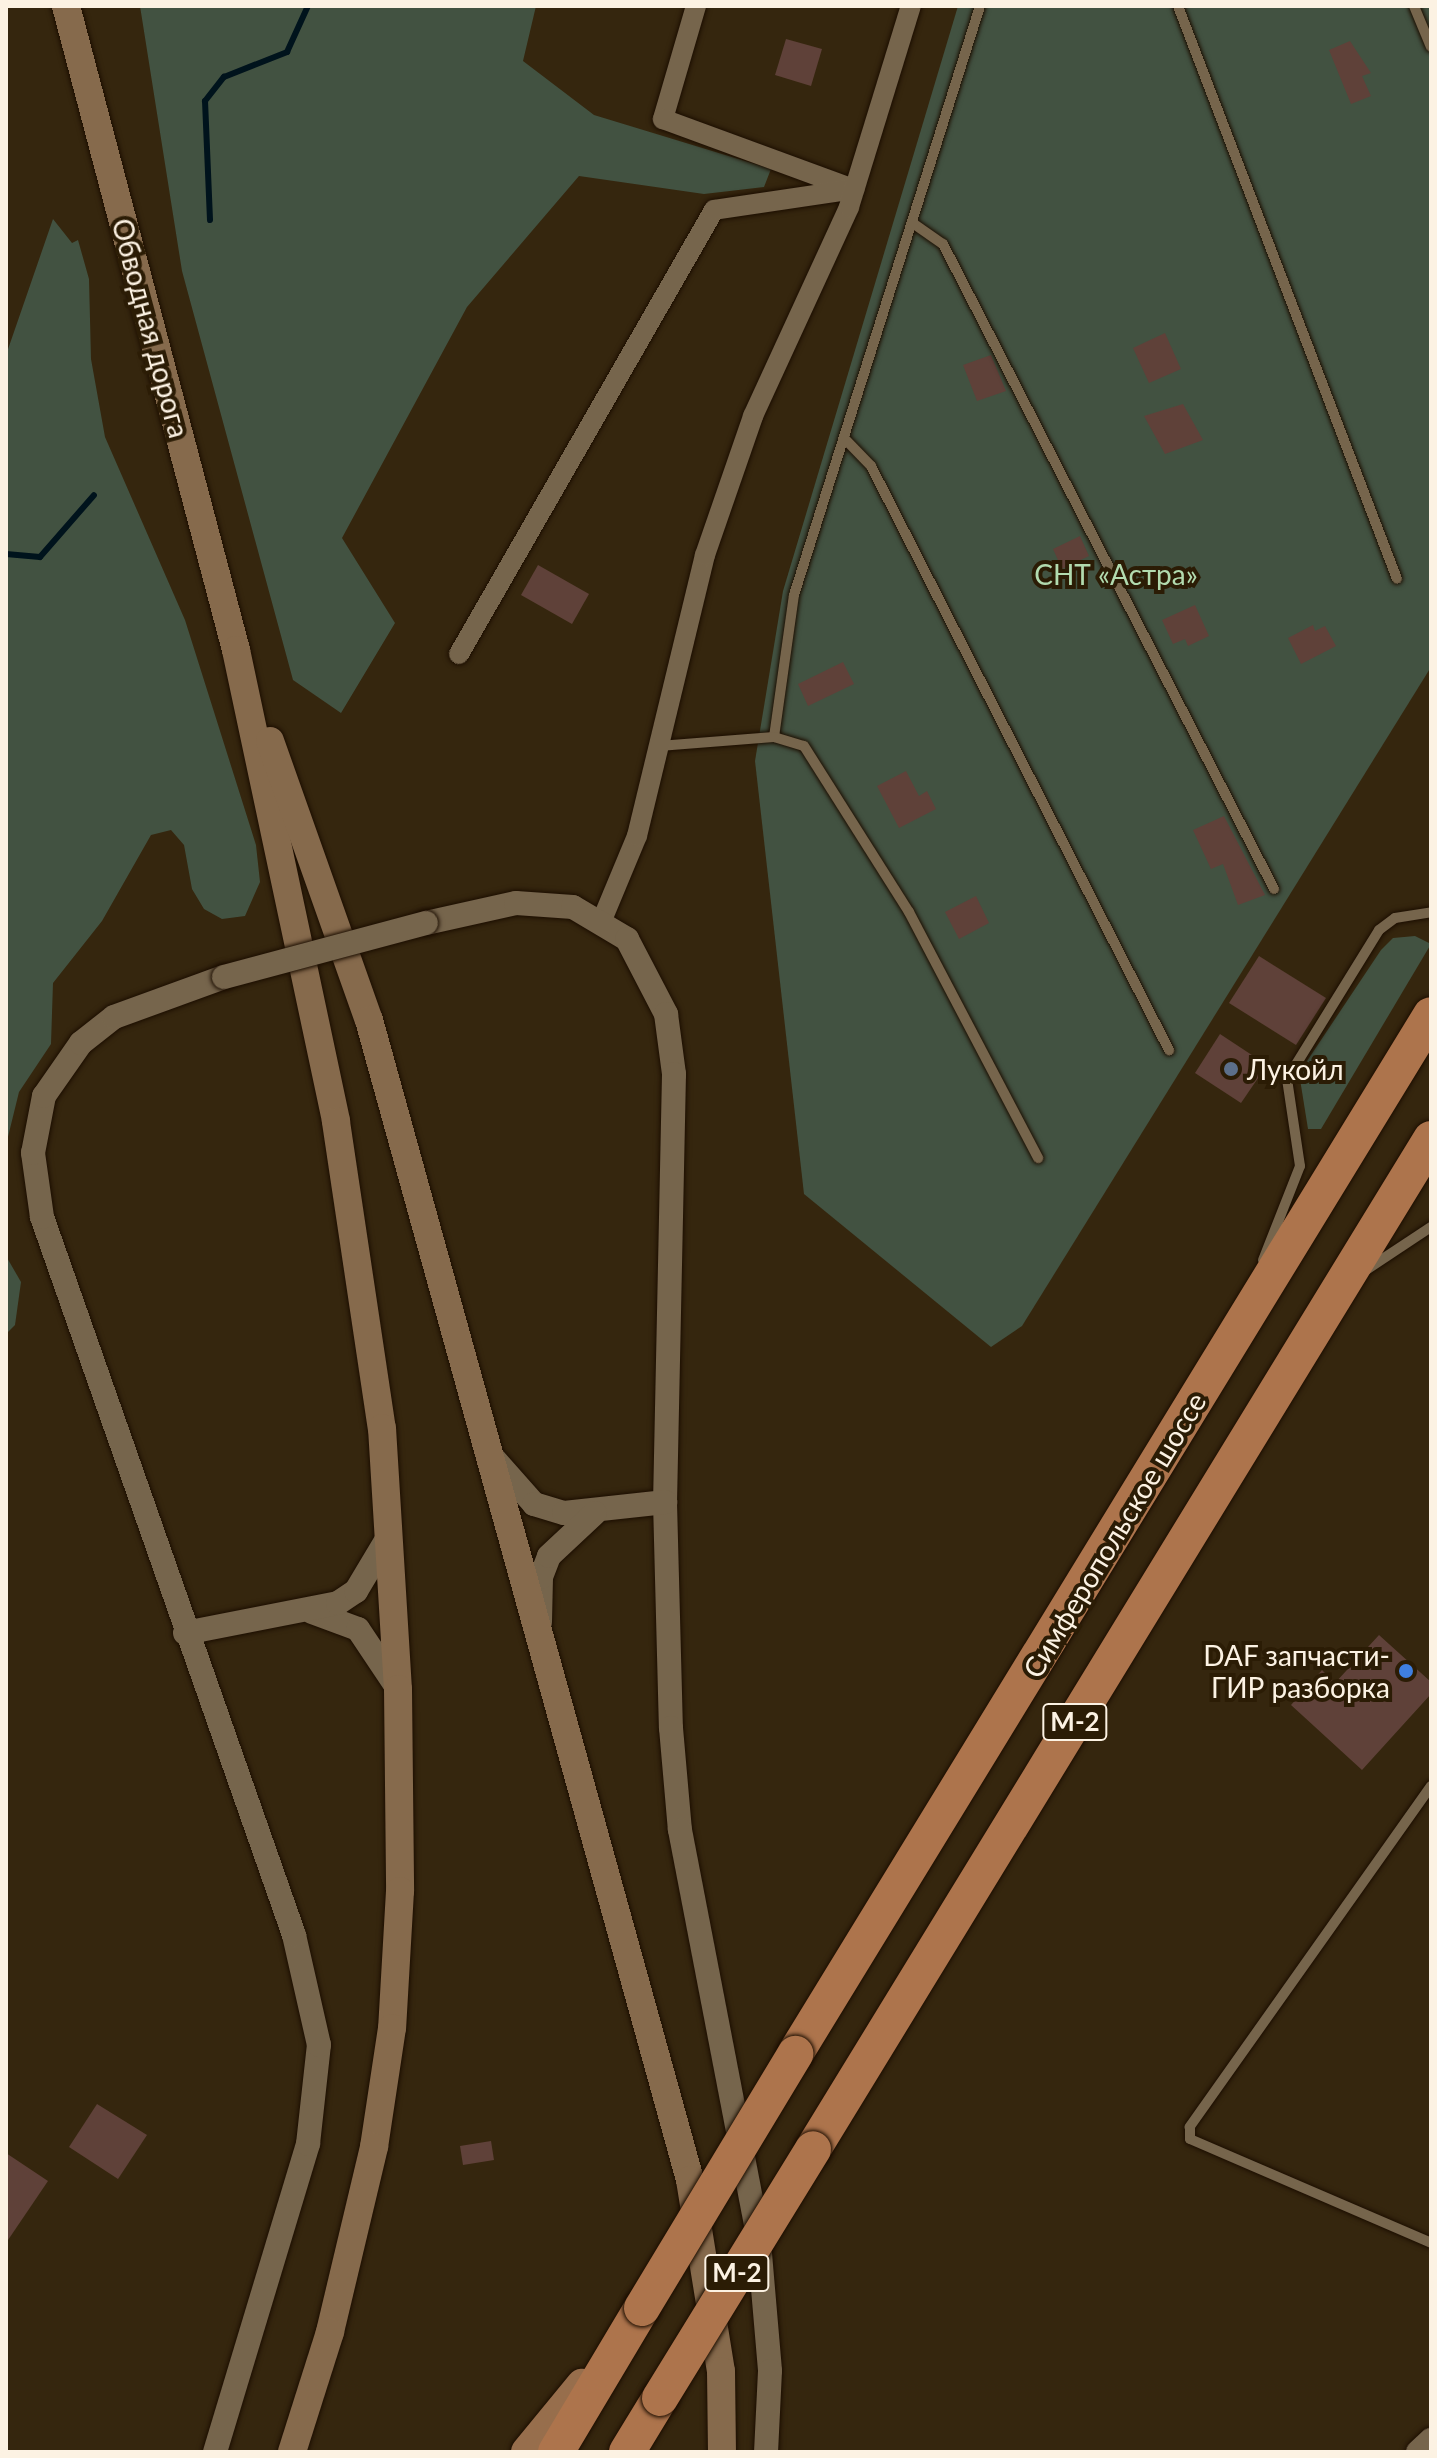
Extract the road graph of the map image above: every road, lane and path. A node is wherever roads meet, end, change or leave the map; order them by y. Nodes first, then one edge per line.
1 (66, 6) edge
2 (696, 6) edge
3 (911, 6) edge
4 (980, 6) edge
5 (1178, 6) edge
6 (1414, 6) edge
7 (1431, 47) edge
8 (854, 189) junction
9 (914, 224) junction
10 (846, 440) junction
11 (1397, 579) dead end
12 (236, 650) junction
13 (459, 654) dead end
14 (774, 737) junction
15 (659, 746) junction
16 (1274, 889) dead end
17 (1431, 912) edge
18 (602, 920) junction
19 (1431, 1015) edge
20 (1169, 1050) dead end
21 (1431, 1139) edge
22 (1038, 1158) dead end
23 (1431, 1227) edge
24 (1335, 1293) junction
25 (1242, 1328) junction
26 (492, 1455) junction
27 (665, 1502) junction
28 (595, 1513) junction
29 (387, 1539) junction
30 (309, 1611) junction
31 (540, 1628) junction
32 (185, 1633) junction
33 (398, 1689) junction
34 (1431, 1786) edge
35 (1431, 2243) edge
36 (637, 2316) junction
37 (1431, 2440) edge
38 (215, 2452) edge
39 (292, 2452) edge
40 (527, 2452) edge
41 (556, 2452) edge
42 (627, 2452) edge
43 (722, 2452) edge
44 (766, 2452) edge
45 (1418, 2452) edge

1 - 12 main road, Обводная дорога
2 - 8 street
3 - 8 street
4 - 9 lane
5 - 11 lane
6 - 7 lane
8 - 13 street
8 - 15 street
9 - 10 lane
9 - 16 lane
10 - 14 lane
10 - 20 lane
12 - 26 main road
12 - 29 main road
14 - 15 lane
14 - 22 lane
15 - 18 street
17 - 25 lane
18 - 27 street
18 - 32 street, bridge
19 - 25 highway, Симферопольское шоссе / М-2
21 - 24 highway, М-2
23 - 24 lane
24 - 42 highway, М-2, bridge
25 - 36 highway, Симферопольское шоссе / М-2, bridge
26 - 28 street
26 - 31 main road
27 - 28 street
27 - 44 street
28 - 31 street
29 - 30 street
29 - 33 main road
30 - 32 street
30 - 33 street
31 - 43 main road
32 - 38 street
33 - 39 main road
34 - 35 lane
36 - 40 main road
36 - 41 highway, М-2
37 - 45 street

